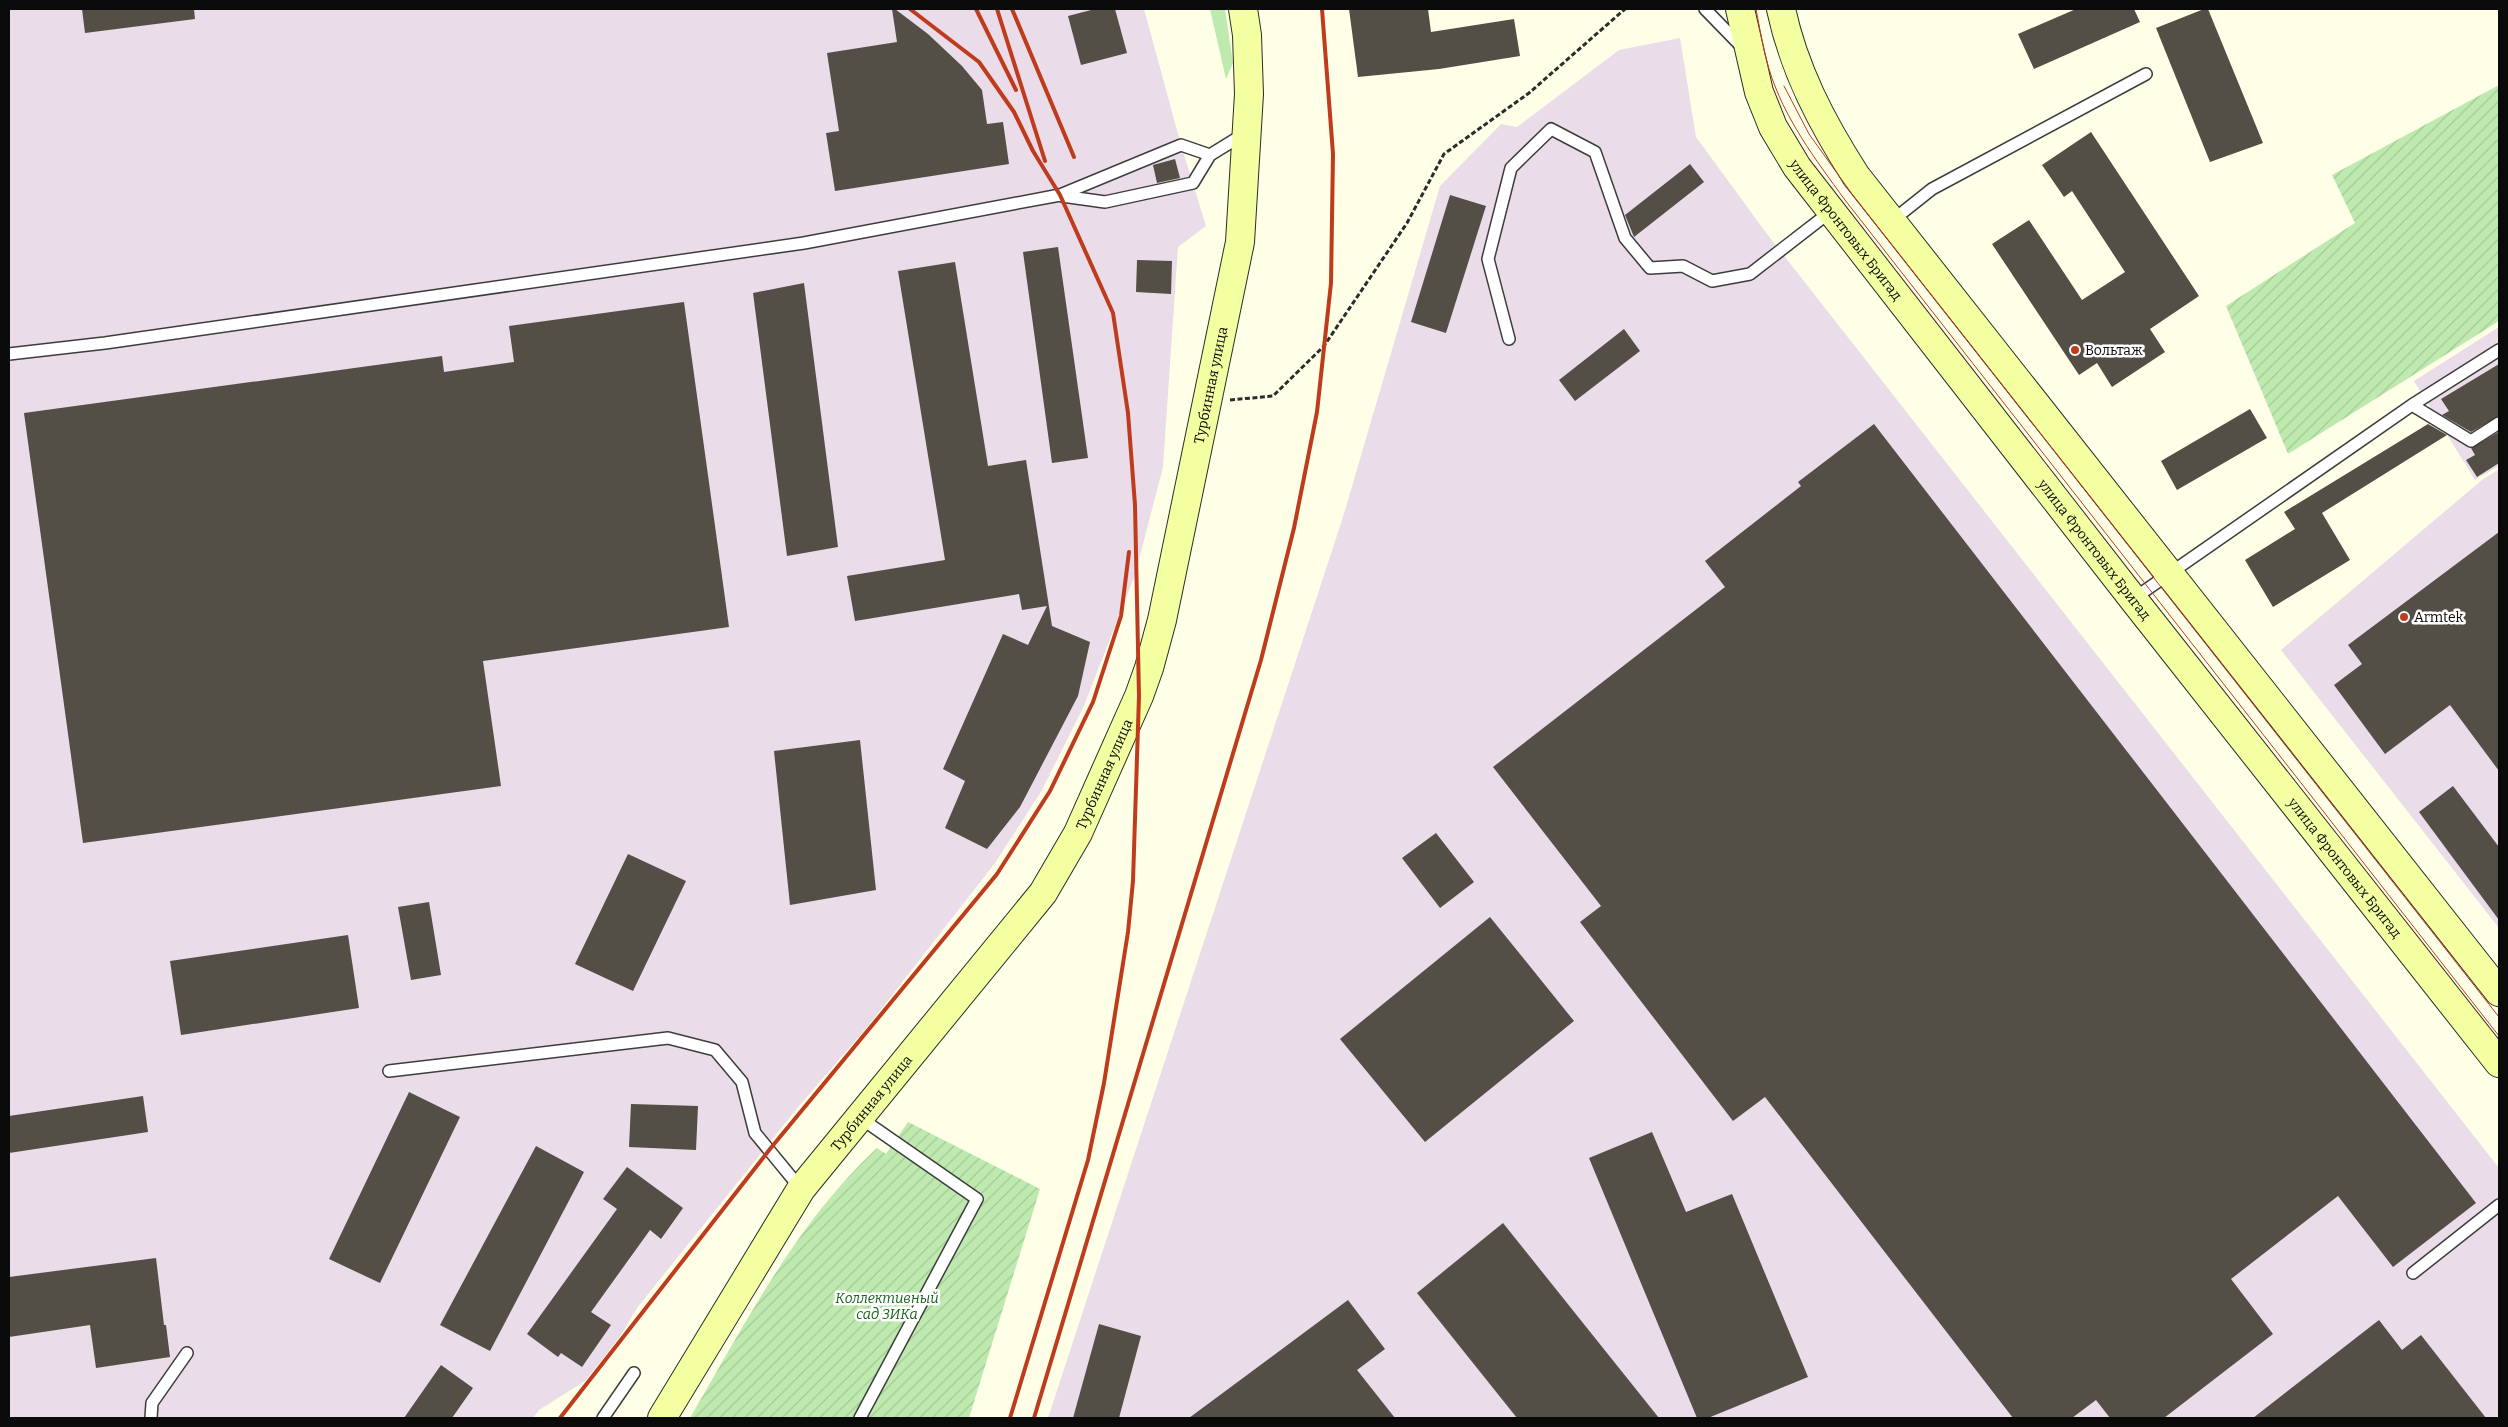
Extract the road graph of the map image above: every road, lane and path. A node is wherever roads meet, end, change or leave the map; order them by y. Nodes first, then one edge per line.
1 (1243, 9) edge
2 (1625, 9) edge
3 (1705, 9) edge
4 (1740, 9) edge
5 (1781, 9) edge
6 (1748, 54) junction
7 (2146, 74) dead end
8 (1248, 132) junction
9 (1210, 155) junction
10 (1060, 195) junction
11 (1830, 212) junction
12 (1893, 220) junction
13 (1509, 339) dead end
14 (2499, 350) edge
15 (9, 354) edge
16 (1207, 402) junction
17 (2412, 405) junction
18 (2499, 423) edge
19 (2169, 573) junction
20 (2133, 599) junction
21 (2499, 992) edge
22 (2496, 1051) edge
23 (388, 1071) dead end
24 (858, 1116) junction
25 (801, 1189) junction
26 (2499, 1205) edge
27 (2413, 1273) dead end
28 (187, 1354) dead end
29 (634, 1373) dead end
30 (151, 1418) edge
31 (603, 1418) edge
32 (662, 1418) edge
33 (860, 1418) edge

1 - 8 main road, Турбинная улица
2 - 16 path
3 - 6 lane
4 - 6 main road, улица Фронтовых Бригад
5 - 12 main road
6 - 11 main road, улица Фронтовых Бригад
7 - 12 lane
8 - 9 lane
8 - 16 main road, Турбинная улица
9 - 10 lane
9 - 10 lane
10 - 15 lane
11 - 13 lane
11 - 20 main road, улица Фронтовых Бригад
12 - 19 main road
14 - 17 lane
16 - 24 main road, Турбинная улица
17 - 18 lane
17 - 19 lane
19 - 20 lane
19 - 21 main road
20 - 22 main road, улица Фронтовых Бригад
23 - 25 lane
24 - 25 main road, Турбинная улица
24 - 33 lane
25 - 32 main road, Турбинная улица
26 - 27 lane
28 - 30 lane
29 - 31 lane

